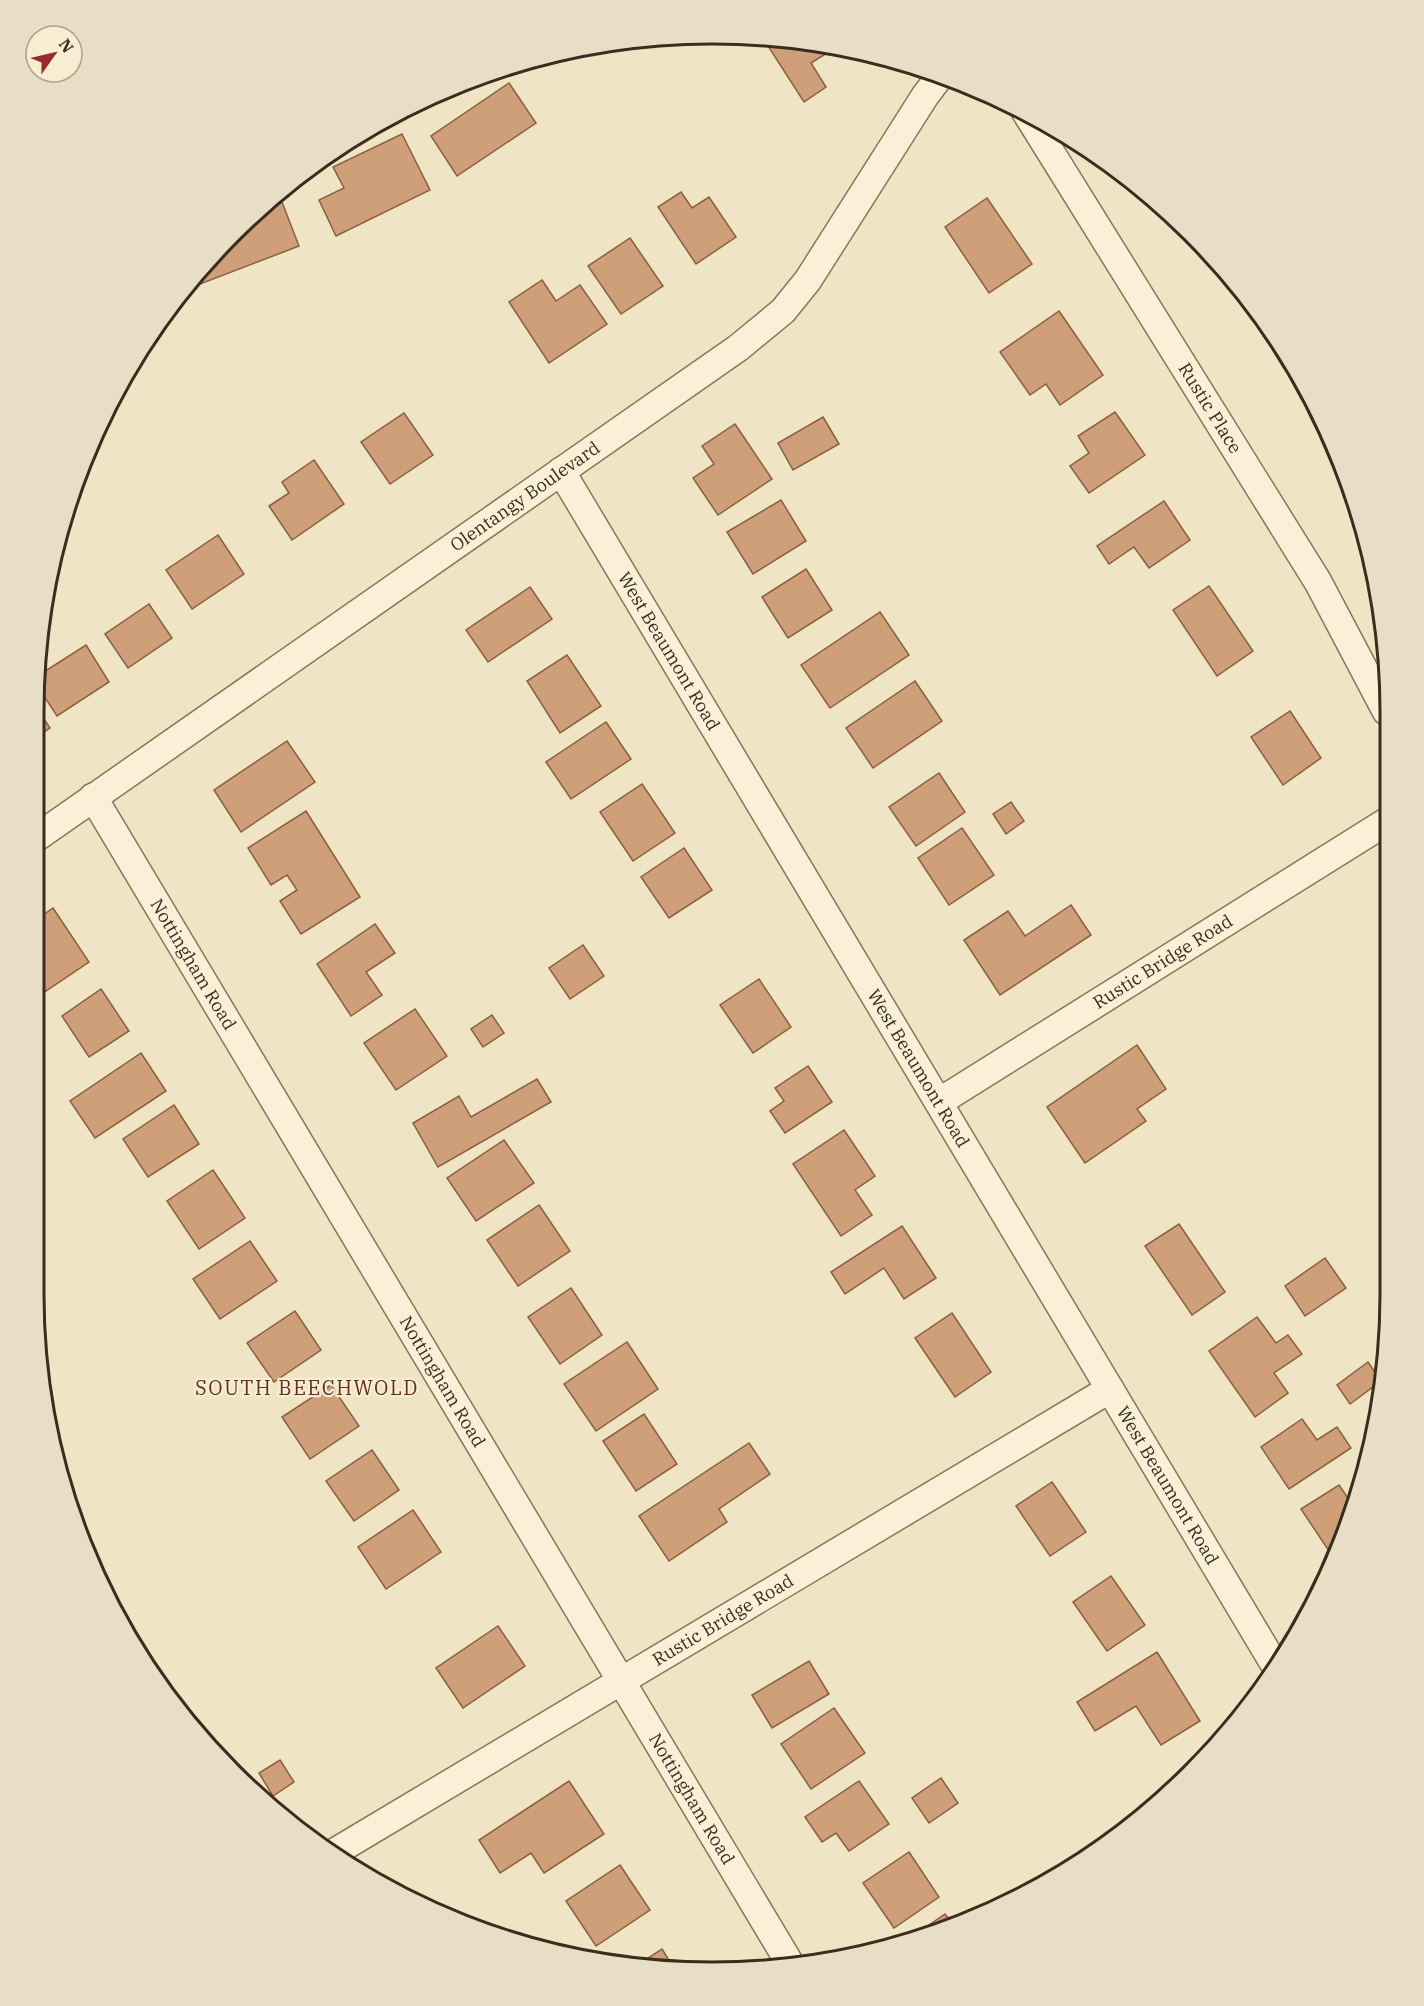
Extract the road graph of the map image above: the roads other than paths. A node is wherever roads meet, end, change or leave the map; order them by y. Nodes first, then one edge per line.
1 (935, 82) edge
2 (1035, 127) edge
3 (561, 471) junction
4 (1380, 699) edge
5 (93, 797) junction
6 (1380, 826) edge
7 (44, 832) edge
8 (939, 1102) junction
9 (1110, 1389) junction
10 (1271, 1659) edge
11 (621, 1681) junction
12 (340, 1849) edge
13 (787, 1958) edge

1 - 3 street, Olentangy Boulevard
2 - 4 street, Rustic Place
3 - 5 street, Olentangy Boulevard
3 - 8 street, West Beaumont Road
5 - 7 street, Olentangy Boulevard
5 - 11 street, Nottingham Road
6 - 8 street, Rustic Bridge Road
8 - 9 street, West Beaumont Road
9 - 10 street, West Beaumont Road
9 - 11 street, Rustic Bridge Road
11 - 12 street, Rustic Bridge Road
11 - 13 street, Nottingham Road

